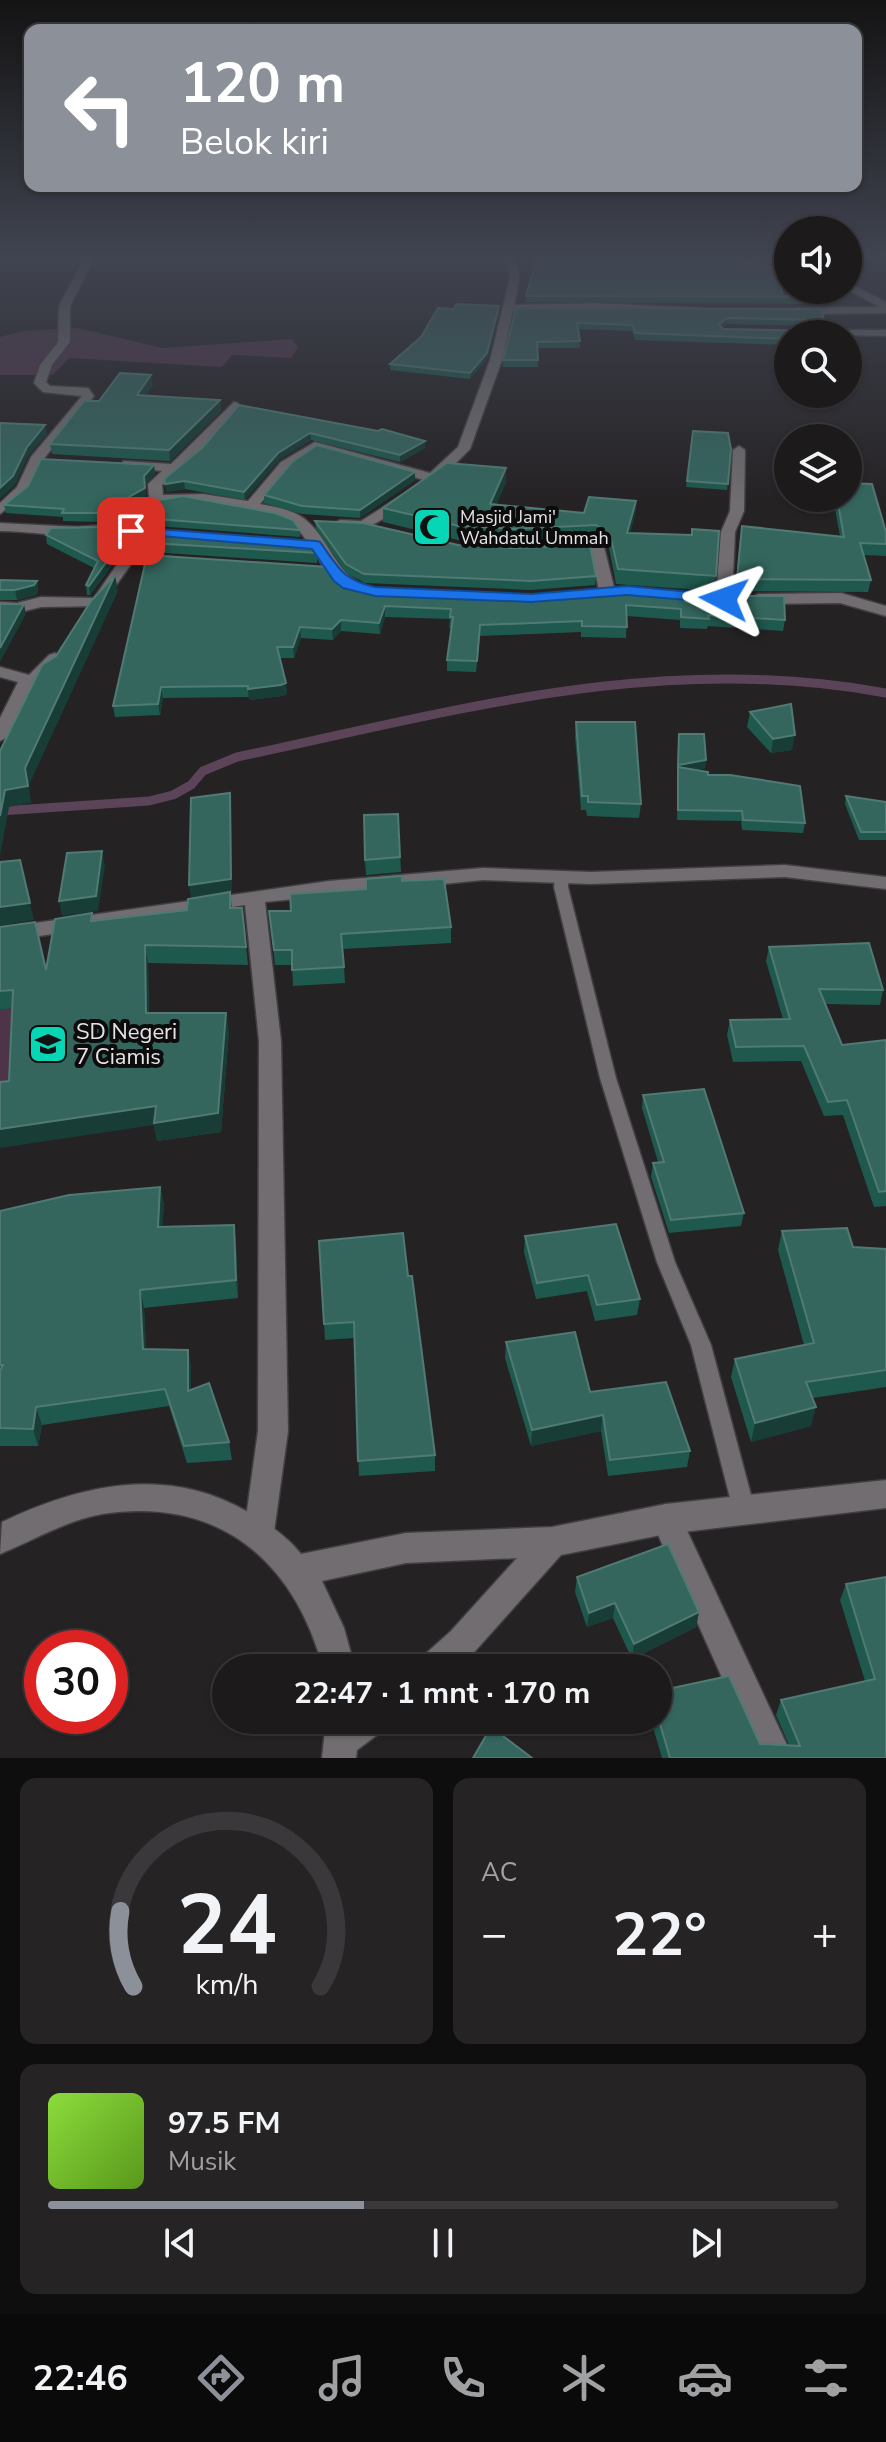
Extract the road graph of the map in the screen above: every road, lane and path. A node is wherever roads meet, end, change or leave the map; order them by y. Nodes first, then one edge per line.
1 (64, 339) edge
2 (501, 339) edge
3 (234, 406) edge
4 (739, 450) dead end
5 (110, 463) edge
6 (174, 468) junction
7 (433, 478) junction
8 (156, 500) junction
9 (250, 507) junction
10 (0, 510) edge
11 (300, 521) junction
12 (364, 525) junction
13 (0, 527) edge
14 (105, 529) junction
15 (131, 531) edge
16 (390, 533) edge
17 (150, 541) edge
18 (524, 550) edge
19 (137, 558) junction
20 (183, 562) edge
21 (375, 591) edge
22 (607, 591) junction
23 (627, 591) edge
24 (590, 593) edge
25 (704, 599) edge
26 (735, 599) junction
27 (96, 603) junction
28 (0, 607) edge
29 (886, 611) edge
30 (0, 672) edge
31 (29, 680) junction
32 (0, 736) edge
33 (562, 877) junction
34 (885, 885) edge
35 (254, 898) junction
36 (0, 935) edge
37 (886, 1494) edge
38 (744, 1510) junction
39 (666, 1519) junction
40 (259, 1532) junction
41 (0, 1539) edge
42 (552, 1542) junction
43 (298, 1570) junction
44 (337, 1654) edge
45 (451, 1654) edge
46 (776, 1758) edge

1 - 10 street
2 - 7 street
3 - 6 street
4 - 26 street
5 - 6 street
6 - 8 street
7 - 9 street
7 - 12 street
8 - 9 street
8 - 14 street
9 - 11 street
11 - 12 street
11 - 21 street
12 - 16 street
13 - 14 street
14 - 15 street
17 - 19 street
18 - 22 street
19 - 20 street
19 - 27 street
22 - 23 street
22 - 24 street
25 - 26 street
26 - 29 street
27 - 28 street
27 - 31 street
30 - 31 street
31 - 32 street
33 - 34 street
33 - 35 street
33 - 38 lane
35 - 36 street
35 - 40 street
37 - 38 street
38 - 39 street
39 - 42 street
39 - 46 street
40 - 41 street
40 - 43 street
42 - 43 street
42 - 45 street
43 - 44 street

